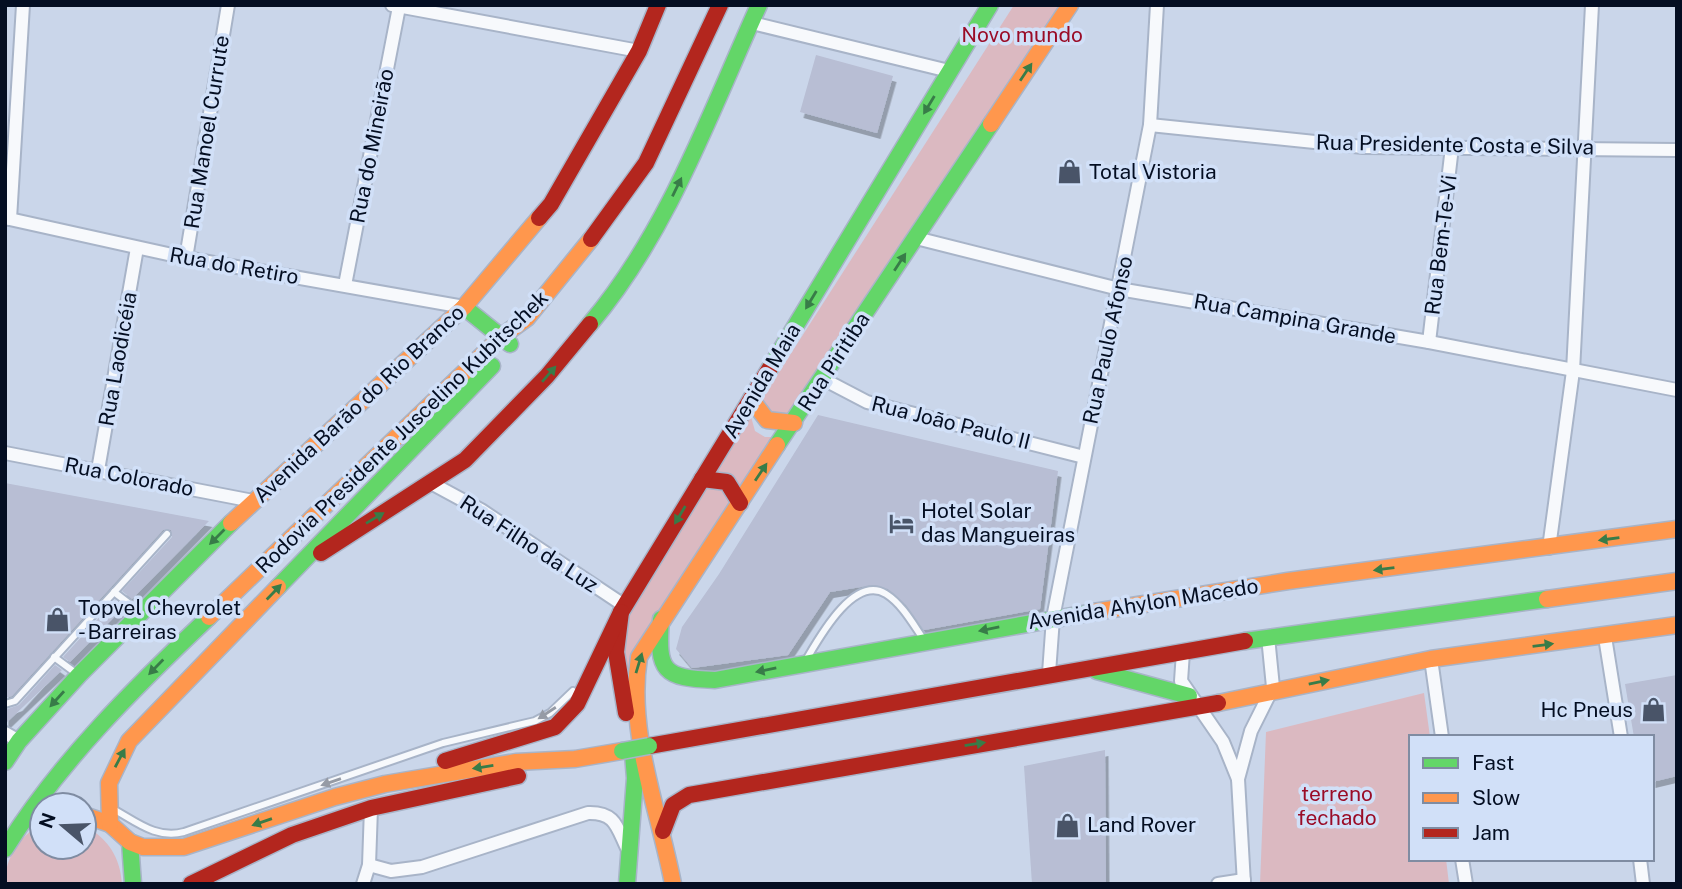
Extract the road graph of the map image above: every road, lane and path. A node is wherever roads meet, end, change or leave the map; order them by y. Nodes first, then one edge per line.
1 (23, 5) edge
2 (228, 5) edge
3 (658, 5) edge
4 (720, 5) edge
5 (759, 5) edge
6 (990, 5) edge
7 (1070, 5) edge
8 (1157, 5) edge
9 (1592, 5) edge
10 (395, 6) edge
11 (439, 9) edge
12 (752, 23) junction
13 (639, 51) junction
14 (949, 71) junction
15 (1150, 125) junction
16 (1452, 147) junction
17 (1584, 147) junction
18 (1677, 150) edge
19 (8, 219) edge
20 (916, 237) junction
21 (137, 248) junction
22 (186, 258) junction
23 (345, 285) junction
24 (1119, 289) junction
25 (464, 307) junction
26 (506, 340) junction
27 (1429, 342) junction
28 (1573, 371) junction
29 (823, 379) junction
30 (1677, 390) edge
31 (751, 399) junction
32 (794, 423) junction
33 (5, 453) edge
34 (1084, 457) junction
35 (98, 470) junction
36 (702, 479) junction
37 (431, 483) junction
38 (253, 501) junction
39 (740, 503) junction
40 (1677, 529) edge
41 (167, 534) dead end
42 (1549, 548) junction
43 (298, 570) junction
44 (1677, 581) edge
45 (114, 592) junction
46 (623, 609) junction
47 (141, 613) junction
48 (1053, 618) junction
49 (661, 619) junction
50 (1677, 625) edge
51 (1268, 637) junction
52 (1605, 637) junction
53 (925, 642) junction
54 (1183, 652) junction
55 (54, 657) junction
56 (1431, 659) junction
57 (805, 663) junction
58 (596, 667) junction
59 (1087, 669) junction
60 (1049, 673) junction
61 (79, 675) junction
62 (1272, 692) junction
63 (1194, 701) junction
64 (5, 704) edge
65 (1442, 735) edge
66 (1620, 735) edge
67 (12, 737) edge
68 (575, 759) junction
69 (5, 762) edge
70 (1238, 779) junction
71 (335, 797) junction
72 (109, 806) junction
73 (371, 808) junction
74 (28, 816) edge
75 (25, 817) junction
76 (98, 820) edge
77 (110, 824) junction
78 (663, 831) junction
79 (130, 842) junction
80 (5, 849) edge
81 (629, 852) junction
82 (1462, 861) edge
83 (1640, 861) edge
84 (369, 865) junction
85 (1244, 882) edge
86 (133, 884) edge
87 (191, 884) edge
88 (363, 884) edge
89 (627, 884) edge
90 (673, 884) edge
91 (1218, 884) edge
92 (1466, 884) edge
93 (1643, 884) edge

1 - 19 street
2 - 22 street, Rua Manoel Currute
3 - 13 main road, Avenida Barão do Rio Branco
4 - 26 main road, Rodovia Presidente Juscelino Kubitschek
5 - 12 main road
6 - 14 main road, Avenida Maia
20 -> 7 main road, Rua Piritiba
8 - 15 street, Rua Paulo Afonso
9 - 17 street
10 - 11 street
10 - 23 street, Rua do Mineirão
11 - 13 street
12 - 14 street
37 -> 12 main road
13 - 25 main road, Avenida Barão do Rio Branco
14 -> 31 main road, Avenida Maia
15 - 16 street, Rua Presidente Costa e Silva
15 - 24 street, Rua Paulo Afonso
16 - 17 street, Rua Presidente Costa e Silva
16 - 27 street, Rua Bem-Te-Vi
17 - 18 street, Rua Presidente Costa e Silva
17 - 28 street
19 - 21 street, Rua do Retiro
20 - 24 street, Rua Campina Grande
29 -> 20 main road, Rua Piritiba
21 - 22 street, Rua do Retiro
21 - 35 street, Rua Laodicéia
22 - 23 street, Rua do Retiro
23 - 25 street, Rua do Retiro
24 - 27 street, Rua Campina Grande
24 - 34 street, Rua Paulo Afonso
25 - 26 main road
25 - 38 main road, Avenida Barão do Rio Branco
26 - 43 main road
26 -> 75 main road, Rodovia Presidente Juscelino Kubitschek
27 - 28 street, Rua Campina Grande
28 - 30 street, Rua Campina Grande
28 - 42 street
29 - 32 main road, Rua Piritiba
29 - 34 street, Rua João Paulo II
31 - 32 main road
31 - 36 main road, Avenida Maia
39 -> 32 main road, Rua Piritiba
33 - 35 street, Rua Colorado
34 - 48 street, Rua Paulo Afonso
35 - 38 street, Rua Colorado
36 - 39 main road
36 -> 46 main road, Avenida Maia
43 -> 37 main road
37 - 46 street, Rua Filho da Luz
38 -> 47 main road, Avenida Barão do Rio Branco
39 - 49 main road, Rua Piritiba
40 -> 42 main road, Avenida Ahylon Macedo
41 - 45 lane
42 -> 48 main road, Avenida Ahylon Macedo
72 -> 43 main road
44 - 51 main road
45 - 47 lane
45 - 55 lane
46 - 58 main road
46 - 81 main road, Avenida Maia
47 - 61 main road, Avenida Barão do Rio Branco
48 -> 53 main road, Avenida Ahylon Macedo
48 - 60 street, Rua Paulo Afonso
57 -> 49 main road, Avenida Ahylon Macedo
78 -> 49 main road, Rua Piritiba
50 - 52 main road
51 - 54 main road
51 - 62 street
56 -> 52 main road
52 - 66 street
53 - 57 main road, Avenida Ahylon Macedo
53 - 57 lane
54 - 59 main road
54 - 63 street
55 - 61 lane
55 - 64 lane
62 -> 56 main road
56 - 65 street
58 - 71 main road
58 -> 72 lane
59 - 60 main road
59 - 63 main road
60 - 68 main road, bridge
61 -> 67 main road, Avenida Barão do Rio Branco
62 - 63 main road
62 - 70 street
63 - 70 street
78 -> 63 main road
67 - 69 main road, Avenida Barão do Rio Branco
68 -> 71 main road
68 - 73 main road
70 - 85 street
71 -> 79 main road
72 - 77 main road
73 - 84 street
73 - 87 main road
74 - 75 main road
75 - 80 main road, Rodovia Presidente Juscelino Kubitschek
76 - 77 main road
77 - 79 main road
78 - 90 main road, Rua Piritiba
79 - 86 main road
81 - 84 street
81 - 89 main road, Avenida Maia
82 - 92 street
83 - 93 street
84 - 88 street
85 - 91 street

